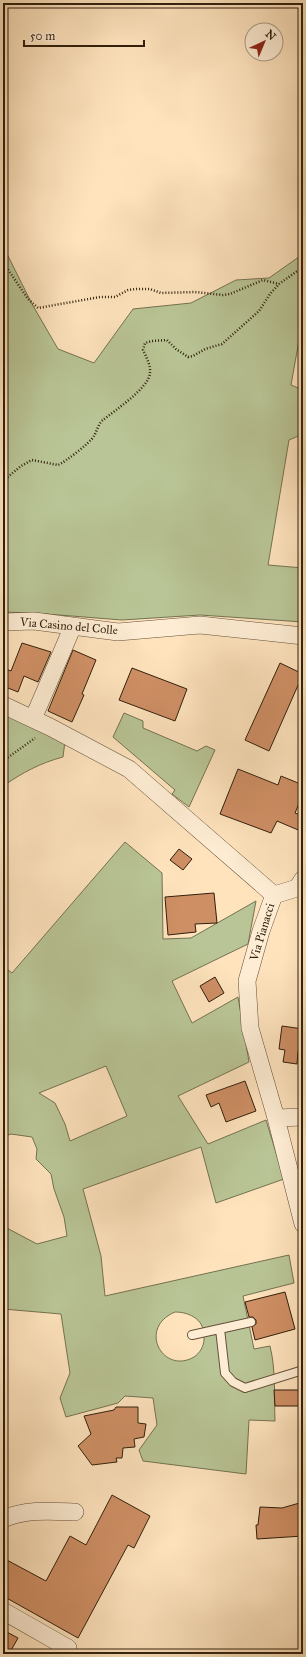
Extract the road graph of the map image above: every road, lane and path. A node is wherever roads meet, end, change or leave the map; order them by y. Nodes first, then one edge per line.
1 (3, 262) edge
2 (303, 267) edge
3 (279, 284) junction
4 (3, 481) edge
5 (3, 622) edge
6 (73, 626) junction
7 (303, 636) edge
8 (3, 705) edge
9 (33, 719) junction
10 (50, 727) junction
11 (3, 761) edge
12 (301, 885) edge
13 (274, 895) junction
14 (303, 1117) edge
15 (276, 1118) junction
16 (303, 1224) edge
17 (250, 1322) dead end
18 (220, 1329) junction
19 (192, 1335) dead end
20 (303, 1370) edge
21 (75, 1512) dead end
22 (3, 1519) edge
23 (3, 1611) edge
24 (64, 1654) edge

1 - 3 path
2 - 3 path
3 - 4 path
5 - 6 street, Via Casino del Colle
6 - 7 street, Via Casino del Colle
6 - 9 street
8 - 9 street, Via Pianacci
9 - 10 street, Via Pianacci
10 - 11 path
10 - 13 street, Via Pianacci
12 - 13 street
13 - 15 street, Via Pianacci
14 - 15 street
15 - 16 street, Via Pianacci
17 - 18 lane
18 - 19 lane
18 - 20 lane
21 - 22 street
23 - 24 street

